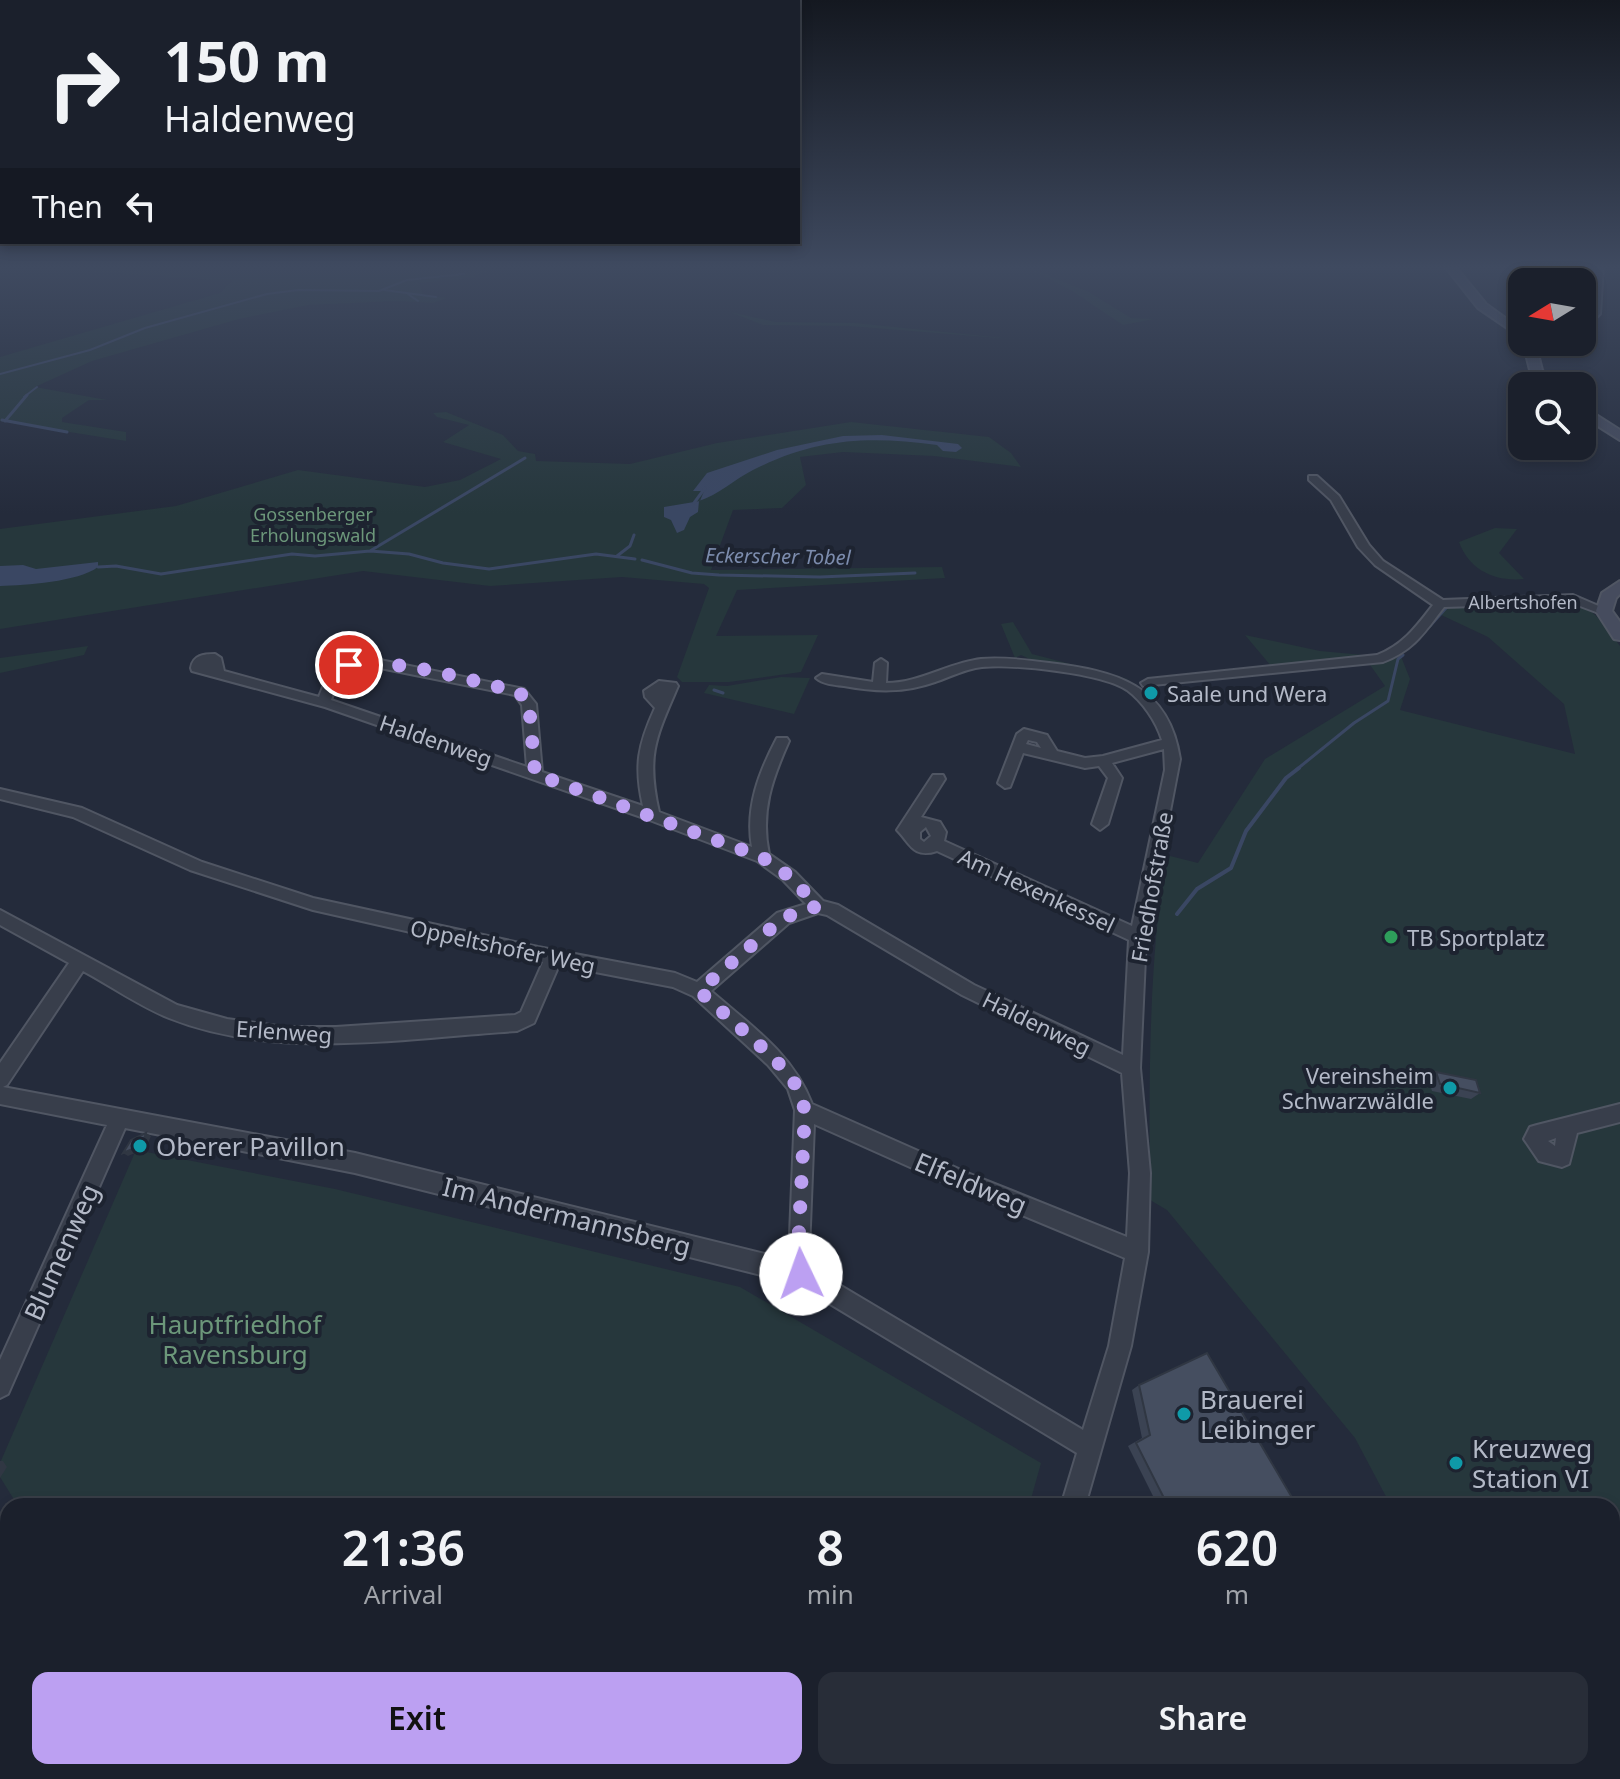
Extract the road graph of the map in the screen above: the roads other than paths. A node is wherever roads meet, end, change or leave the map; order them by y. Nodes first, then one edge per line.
1 (1596, 420) edge
2 (1620, 436) edge
3 (1313, 478) dead end
4 (1611, 598) edge
5 (1440, 604) junction
6 (1620, 635) edge
7 (881, 663) dead end
8 (218, 673) dead end
9 (822, 678) dead end
10 (1148, 683) dead end
11 (879, 687) junction
12 (324, 702) junction
13 (662, 707) dead end
14 (782, 741) dead end
15 (1171, 742) junction
16 (1103, 761) junction
17 (535, 774) junction
18 (938, 779) dead end
19 (1005, 783) dead end
20 (0, 794) edge
21 (652, 815) junction
22 (1100, 824) dead end
23 (762, 857) junction
24 (818, 906) junction
25 (0, 917) edge
26 (1138, 936) junction
27 (554, 957) junction
28 (80, 961) junction
29 (699, 991) junction
30 (1131, 1068) junction
31 (0, 1079) edge
32 (0, 1095) edge
33 (805, 1110) junction
34 (1620, 1113) edge
35 (120, 1117) junction
36 (1569, 1126) dead end
37 (1137, 1252) junction
38 (801, 1274) junction
39 (0, 1386) edge
40 (1091, 1448) junction
41 (1075, 1498) edge

1 - 2 main road
3 - 5 street, Albertshofen
4 - 5 street, Albertshofen
4 - 6 main road
5 - 10 street, Albertshofen
7 - 11 street
8 - 12 street, Haldenweg
9 - 11 street
11 - 15 street
12 - 17 street, Haldenweg
12 - 17 street
13 - 21 street
14 - 23 street
15 - 16 street
15 - 26 street, Friedhofstraße
16 - 19 street
16 - 22 street
17 - 21 street, Haldenweg
18 - 26 street, Am Hexenkessel
20 - 27 street, Oppeltshofer Weg
21 - 23 street, Haldenweg
23 - 24 street, Haldenweg
24 - 29 street
24 - 30 street, Haldenweg
25 - 28 street, Erlenweg
26 - 30 street, Friedhofstraße
27 - 28 street, Erlenweg
27 - 29 street, Oppeltshofer Weg
28 - 31 street
29 - 33 street, Oppeltshofer Weg
30 - 37 street, Friedhofstraße
32 - 35 street, Im Andermannsberg
33 - 37 street, Elfeldweg
33 - 38 street, Oppeltshofer Weg
34 - 36 street
35 - 38 street, Im Andermannsberg
35 - 39 street, Blumenweg
37 - 40 street, Friedhofstraße
38 - 40 street, Im Andermannsberg
40 - 41 street, Friedhofstraße

